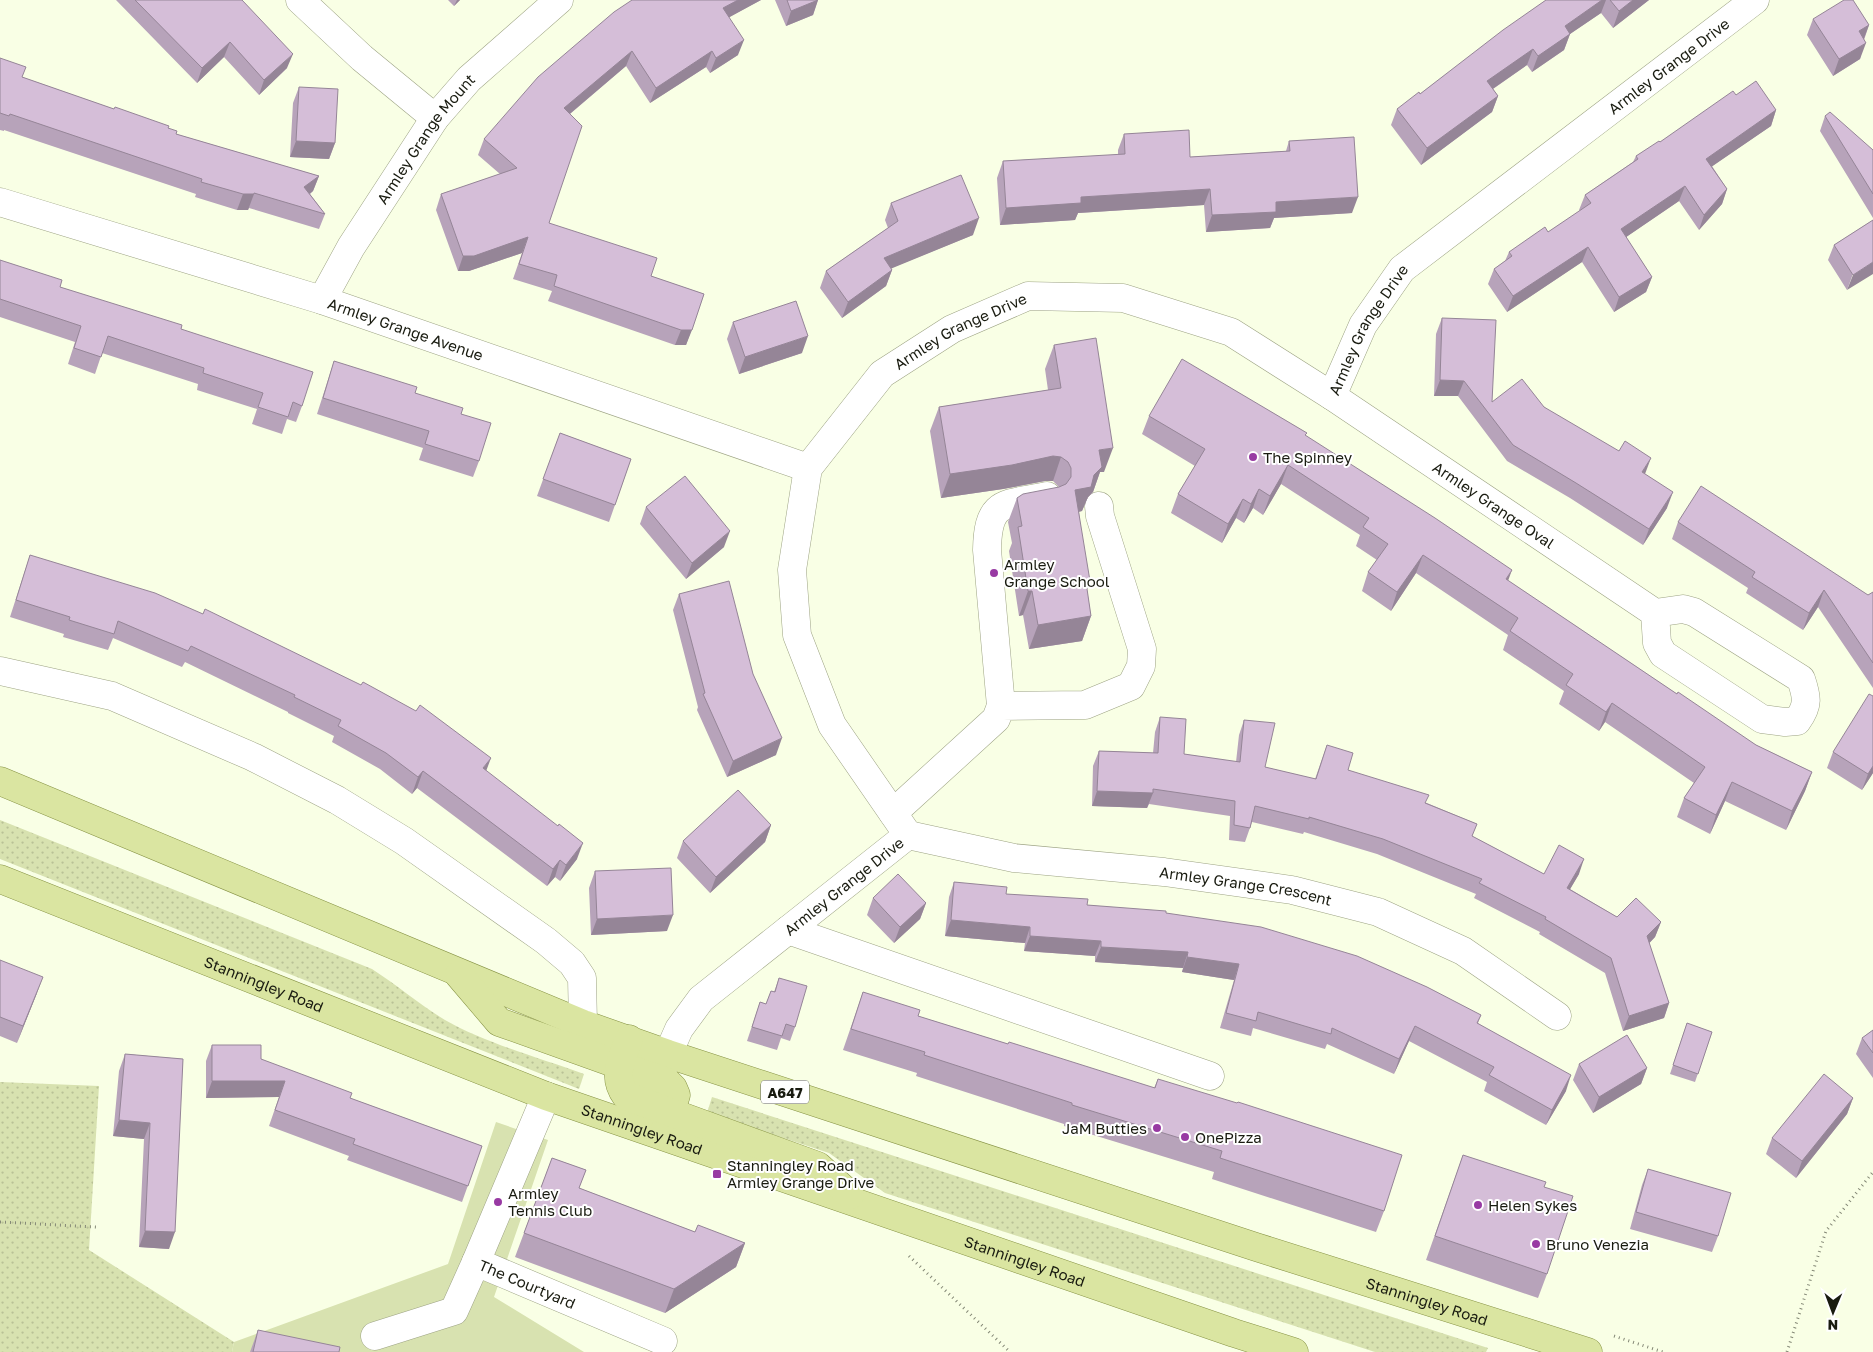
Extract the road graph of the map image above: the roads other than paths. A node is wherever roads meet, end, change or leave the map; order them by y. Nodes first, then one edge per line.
1 (300, 0) edge
2 (559, 0) edge
3 (1754, 0) edge
4 (435, 118) junction
5 (0, 202) edge
6 (322, 300) junction
7 (1332, 396) junction
8 (808, 468) junction
9 (1047, 496) edge
10 (1099, 506) dead end
11 (1656, 613) junction
12 (0, 671) edge
13 (1002, 706) junction
14 (0, 781) edge
15 (901, 824) junction
16 (0, 879) edge
17 (788, 930) junction
18 (456, 972) junction
19 (1557, 1016) dead end
20 (583, 1024) junction
21 (628, 1040) junction
22 (668, 1054) junction
23 (618, 1065) junction
24 (1210, 1076) dead end
25 (658, 1080) junction
26 (546, 1096) junction
27 (667, 1124) junction
28 (476, 1262) junction
29 (375, 1336) dead end
30 (663, 1341) dead end
31 (1597, 1343) edge
32 (1294, 1352) edge

1 - 4 street
2 - 4 street, Armley Grange Mount
3 - 7 street, Armley Grange Drive
4 - 6 street, Armley Grange Mount
5 - 6 street, Armley Grange Avenue
6 - 8 street, Armley Grange Avenue
7 - 8 street, Armley Grange Drive
7 - 11 street, Armley Grange Oval
8 - 15 street, Armley Grange Drive
9 - 13 street
10 - 13 street
11 - 11 street
12 - 20 street
13 - 15 street
14 - 18 main road, Stanningley Road / A647
15 - 17 street, Armley Grange Drive
15 - 19 street, Armley Grange Crescent
16 - 26 main road, Stanningley Road
17 - 22 street, Armley Grange Drive
17 - 24 street
18 - 20 main road, Stanningley Road / A647
18 - 23 main road
20 - 21 main road, Stanningley Road / A647
21 - 22 main road, Stanningley Road / A647
21 - 23 main road
22 - 25 street, Armley Grange Drive
22 - 31 main road, Stanningley Road / A647
23 - 25 main road
23 - 27 main road
25 - 27 main road
26 - 27 main road, Stanningley Road
26 - 28 street, The Courtyard
27 - 32 main road, Stanningley Road
28 - 29 street
28 - 30 street, The Courtyard

